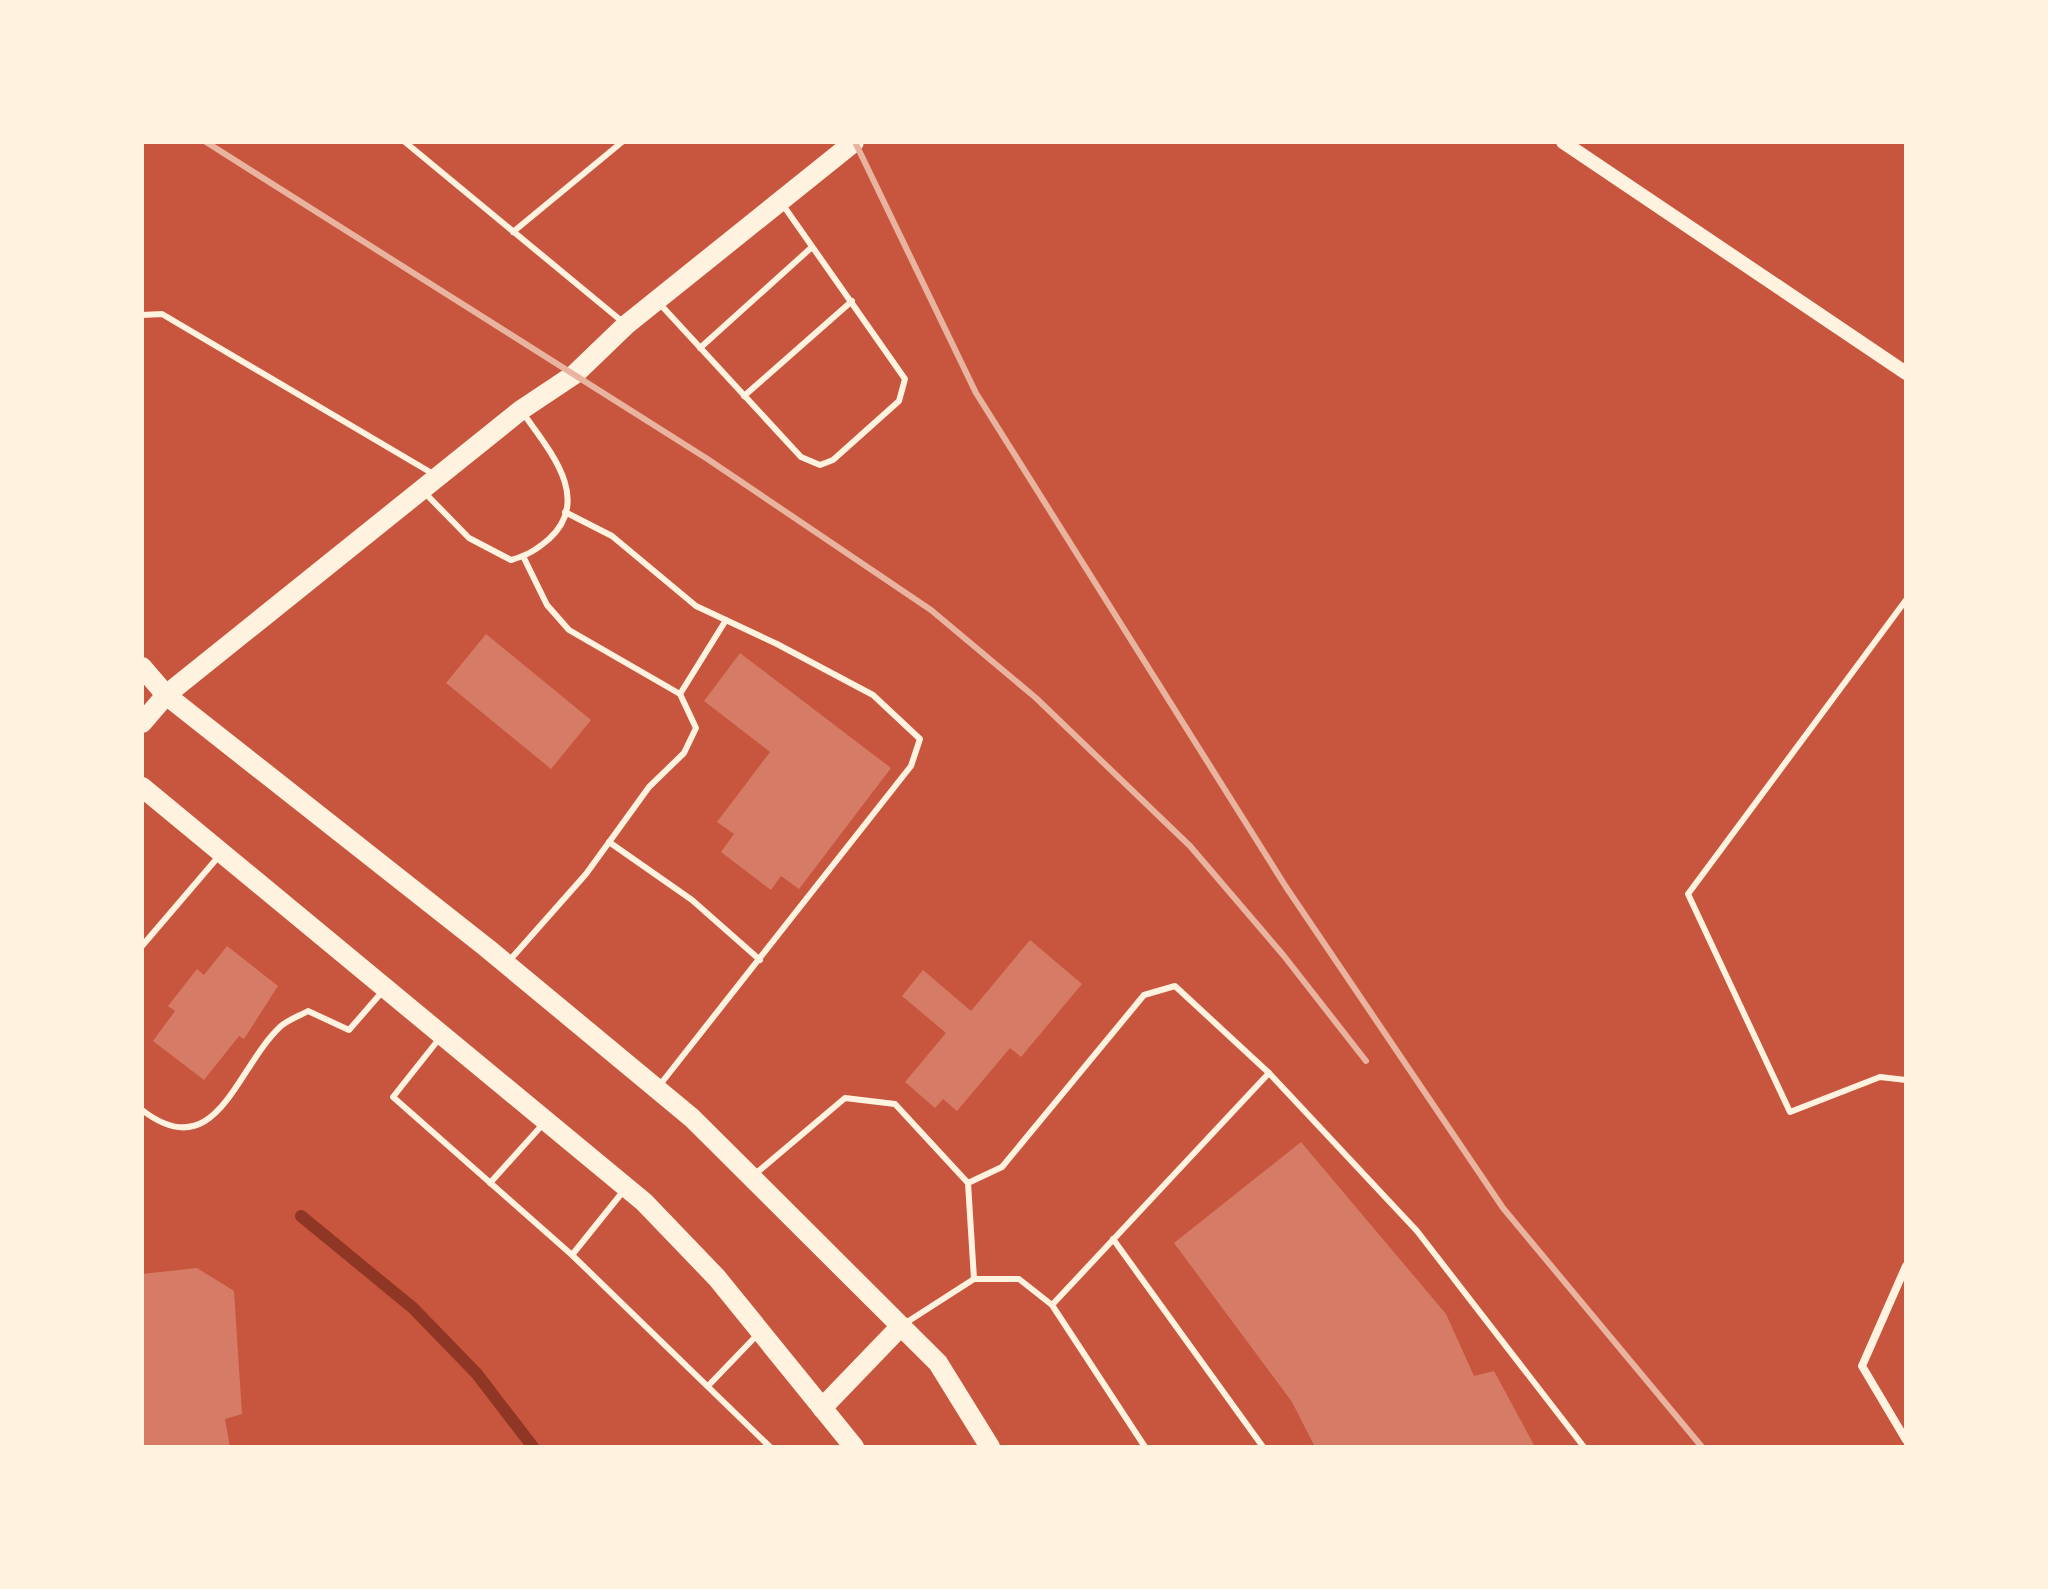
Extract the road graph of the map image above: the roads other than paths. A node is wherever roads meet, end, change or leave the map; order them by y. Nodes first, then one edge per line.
1 (405, 142) edge
2 (622, 142) edge
3 (854, 142) edge
4 (1563, 142) edge
5 (780, 202) junction
6 (513, 232) junction
7 (812, 247) junction
8 (657, 301) junction
9 (852, 301) junction
10 (142, 315) edge
11 (626, 325) junction
12 (700, 348) junction
13 (1906, 373) edge
14 (744, 396) junction
15 (521, 410) junction
16 (430, 483) junction
17 (565, 512) junction
18 (523, 556) junction
19 (1906, 600) edge
20 (726, 620) junction
21 (142, 667) edge
22 (680, 694) junction
23 (166, 695) junction
24 (142, 723) edge
25 (142, 787) edge
26 (609, 842) junction
27 (221, 853) junction
28 (142, 946) edge
29 (760, 960) junction
30 (506, 963) junction
31 (387, 987) junction
32 (443, 1033) junction
33 (1269, 1073) junction
34 (1906, 1080) edge
35 (656, 1089) junction
36 (142, 1110) edge
37 (544, 1122) junction
38 (751, 1178) junction
39 (490, 1183) junction
40 (968, 1183) junction
41 (626, 1188) junction
42 (1113, 1239) junction
43 (572, 1255) junction
44 (1906, 1266) edge
45 (974, 1279) junction
46 (1052, 1305) junction
47 (901, 1326) junction
48 (760, 1331) junction
49 (708, 1386) junction
50 (822, 1408) junction
51 (1906, 1440) edge
52 (770, 1447) edge
53 (854, 1447) edge
54 (990, 1447) edge
55 (1145, 1447) edge
56 (1263, 1447) edge
57 (1584, 1447) edge

1 - 6 lane
2 - 6 lane
3 - 5 main road
4 - 13 street
5 - 7 lane
5 - 8 main road
6 - 11 lane
7 - 9 lane
7 - 12 lane
8 - 11 main road
8 - 12 lane
9 - 14 lane
9 - 14 lane
10 - 16 lane
11 - 15 main road
12 - 14 lane
15 - 16 main road
15 - 17 lane
16 - 18 lane
16 - 23 main road
17 - 18 lane
17 - 20 lane
18 - 22 lane
19 - 34 lane
20 - 22 lane
20 - 29 lane
21 - 23 main road
22 - 26 lane
23 - 24 main road
23 - 30 main road
25 - 27 main road
26 - 29 lane
26 - 30 lane
27 - 28 lane
27 - 31 main road
29 - 35 lane
30 - 35 main road
31 - 32 main road
31 - 36 lane
32 - 37 main road
32 - 39 lane
33 - 40 lane
33 - 42 lane
33 - 57 lane
35 - 38 main road
37 - 39 lane
37 - 41 main road
38 - 40 lane
38 - 47 main road
39 - 43 lane
40 - 45 lane
41 - 43 lane
41 - 48 main road
42 - 46 lane
42 - 56 lane
43 - 49 lane
44 - 51 street
45 - 46 lane
45 - 47 lane
46 - 55 lane
47 - 50 main road
47 - 54 main road
48 - 49 lane
48 - 50 main road
49 - 52 lane
50 - 53 main road

